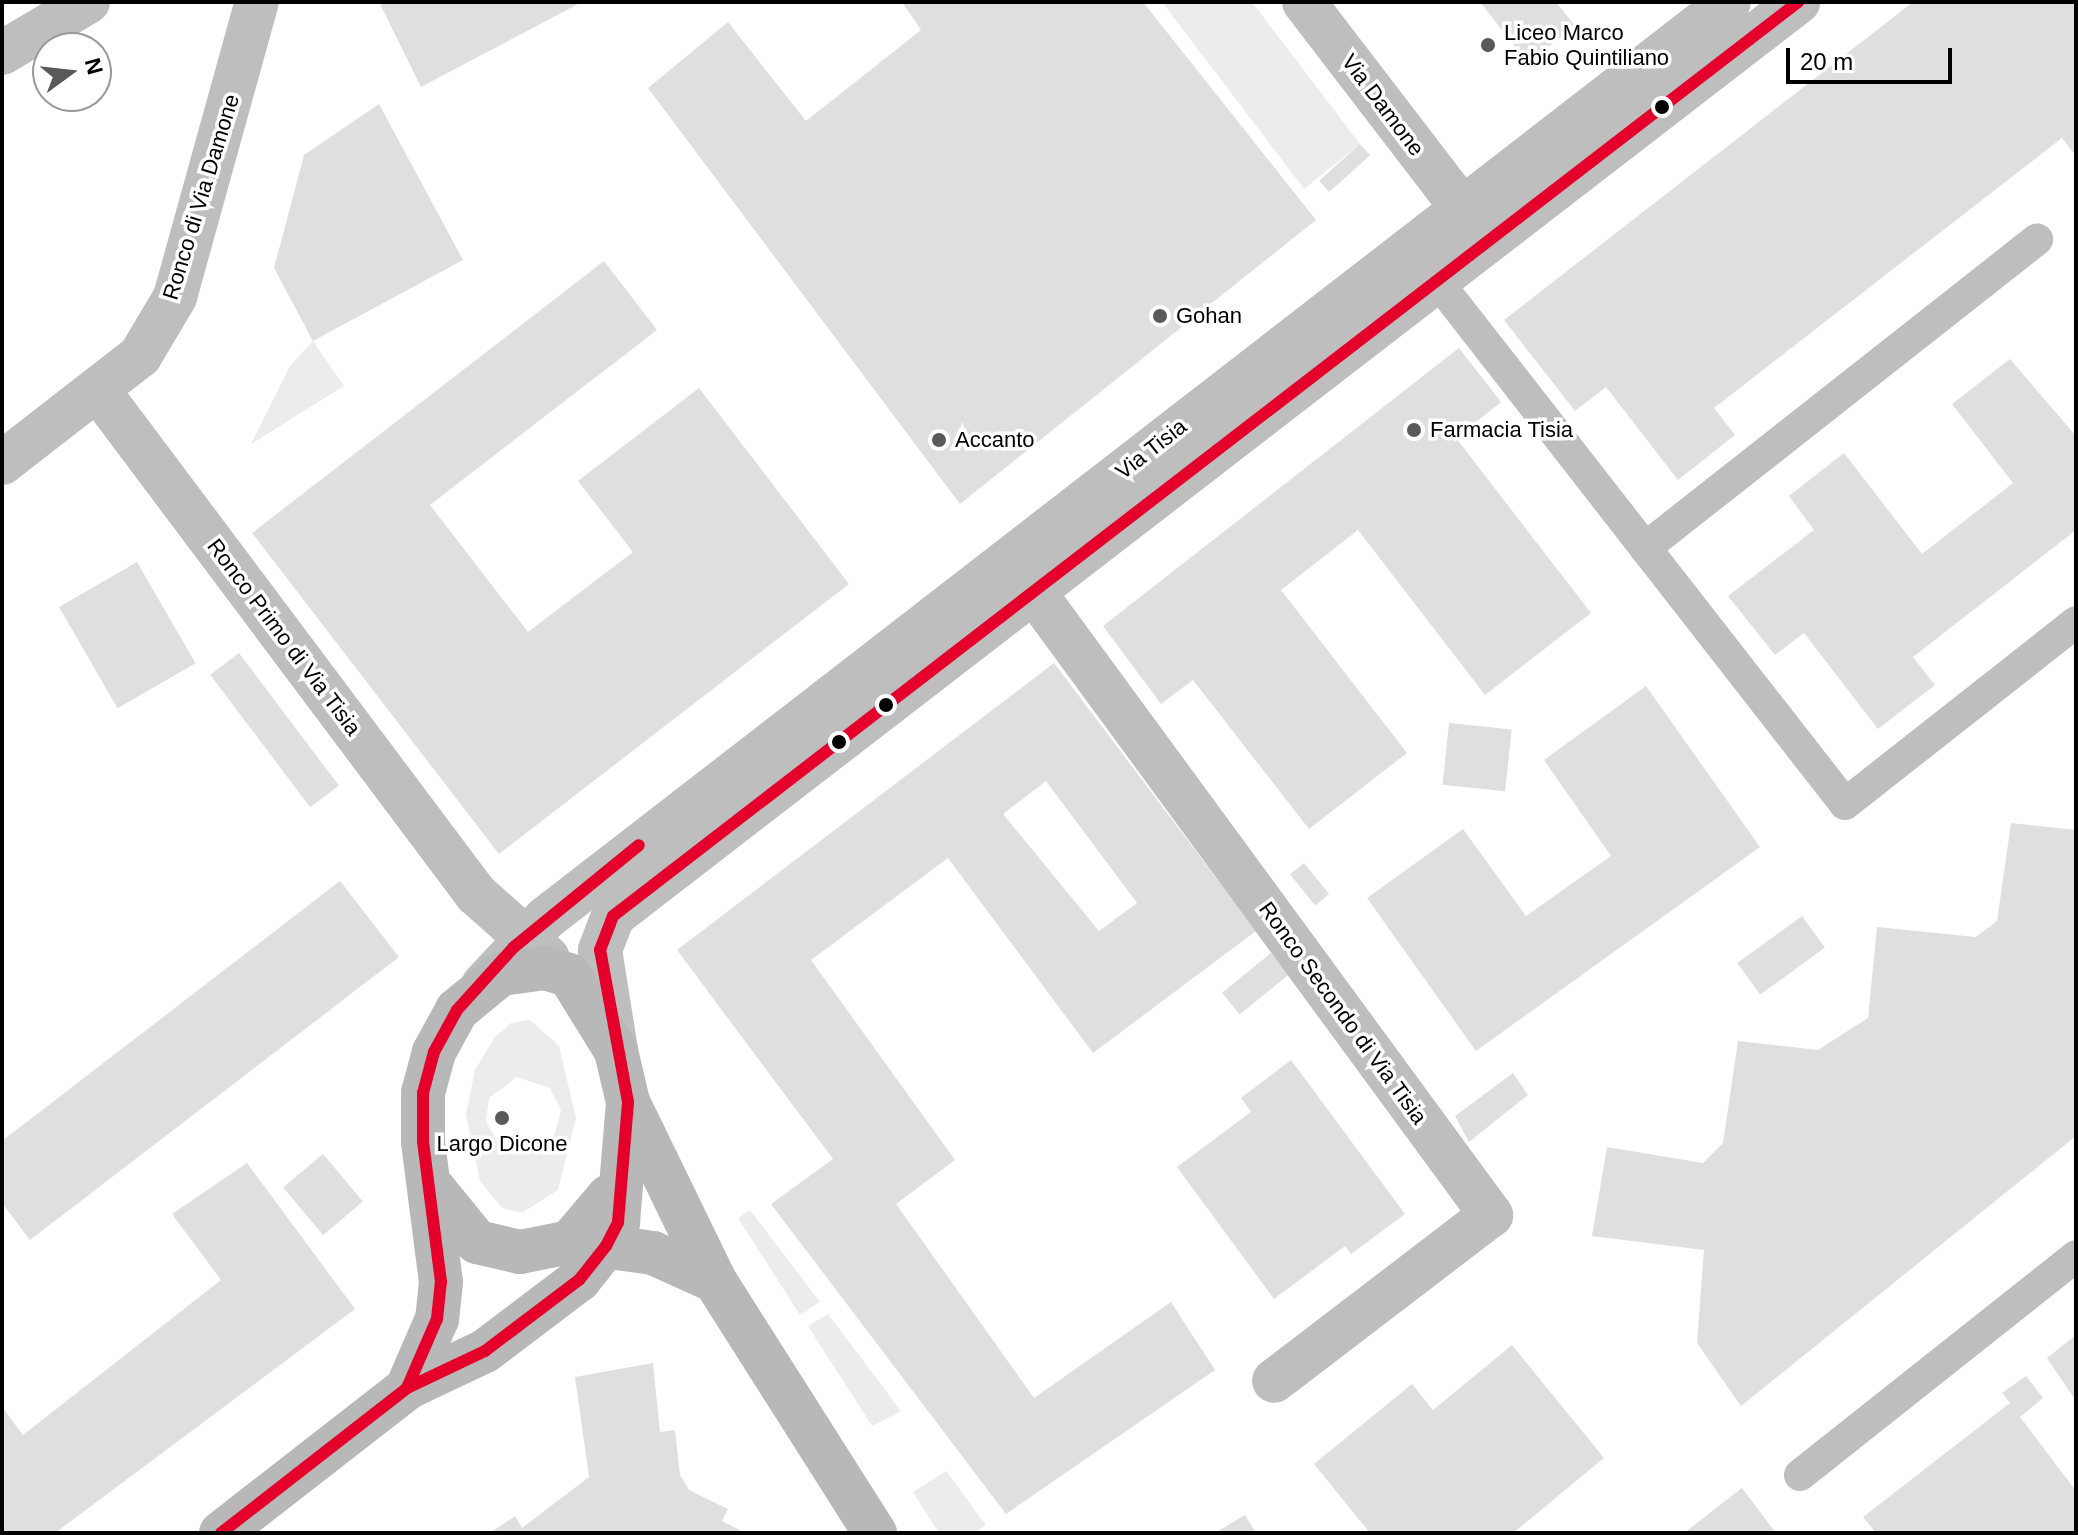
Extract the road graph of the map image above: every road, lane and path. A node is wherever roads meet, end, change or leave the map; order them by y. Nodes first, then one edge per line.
1 (88, 2) edge
2 (257, 2) edge
3 (1304, 2) edge
4 (1729, 2) edge
5 (1798, 2) edge
6 (2, 53) edge
7 (1462, 208) junction
8 (2037, 240) dead end
9 (1437, 281) junction
10 (98, 390) junction
11 (2, 463) edge
12 (1645, 548) junction
13 (1034, 592) junction
14 (2076, 622) edge
15 (523, 939) junction
16 (569, 975) junction
17 (483, 985) junction
18 (616, 1051) junction
19 (628, 1102) junction
20 (434, 1189) junction
21 (588, 1244) junction
22 (2076, 1256) edge
23 (715, 1281) junction
24 (1274, 1381) dead end
25 (407, 1388) junction
26 (1800, 1475) dead end
27 (221, 1533) edge
28 (875, 1533) edge

1 - 6 street
2 - 10 street, Ronco di Via Damone
3 - 7 street, Via Damone
4 - 7 street, Via Tisia
5 - 9 street, Via Tisia
7 - 15 street, Via Tisia
8 - 12 lane
9 - 12 lane
9 - 13 street, Via Tisia
10 - 11 street, Ronco di Via Damone
10 - 15 street, Ronco Primo di Via Tisia
12 - 14 lane
13 - 18 street, Via Tisia
13 - 24 street, Ronco Secondo di Via Tisia
15 - 16 street, Ronco Primo di Via Tisia
15 - 17 street, Via Tisia
16 - 17 street
16 - 18 street
17 - 20 street
18 - 19 street
19 - 21 street
19 - 23 street
20 - 21 street
20 - 25 street
21 - 23 street
21 - 25 street
22 - 26 lane
23 - 28 street
25 - 27 street

